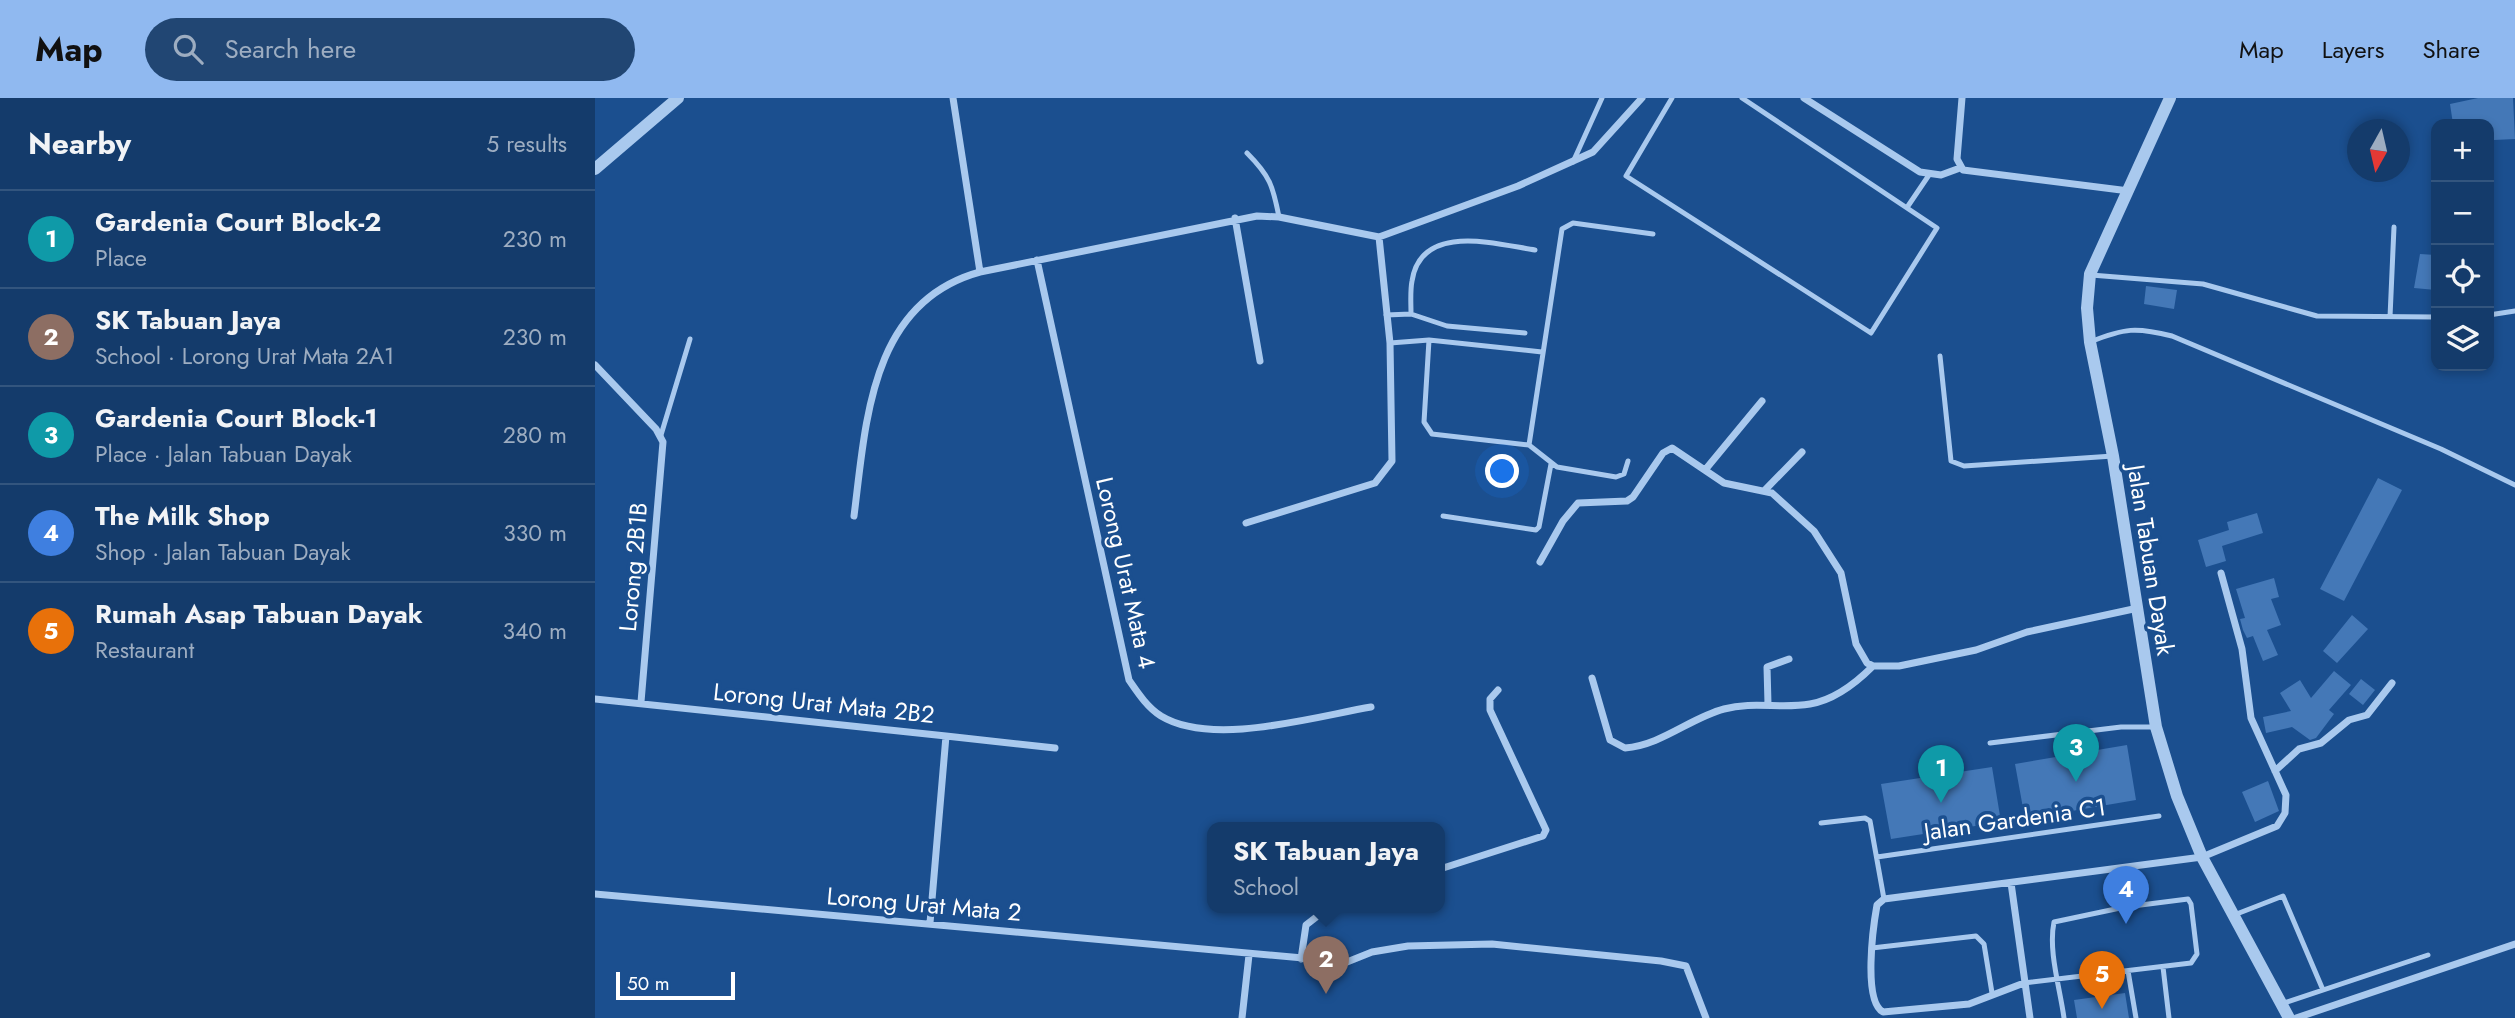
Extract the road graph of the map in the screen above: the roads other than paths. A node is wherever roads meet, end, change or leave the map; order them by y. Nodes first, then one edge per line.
1 (678, 98) edge
2 (953, 98) edge
3 (1602, 98) edge
4 (1642, 98) edge
5 (1672, 98) edge
6 (1742, 98) edge
7 (1804, 98) edge
8 (1962, 98) edge
9 (2170, 98) edge
10 (1247, 153) dead end
11 (1573, 162) junction
12 (595, 168) edge
13 (1960, 168) junction
14 (1929, 175) junction
15 (2130, 191) junction
16 (1908, 206) junction
17 (1279, 217) junction
18 (1235, 218) junction
19 (2395, 227) dead end
20 (1653, 234) dead end
21 (1379, 237) junction
22 (1535, 250) dead end
23 (1037, 260) junction
24 (980, 272) junction
25 (2090, 274) junction
26 (2515, 311) edge
27 (1411, 314) junction
28 (2494, 314) edge
29 (1386, 315) junction
30 (2389, 317) junction
31 (2431, 317) edge
32 (1525, 333) dead end
33 (690, 339) dead end
34 (1429, 340) junction
35 (2090, 342) junction
36 (1390, 343) junction
37 (1542, 352) junction
38 (1940, 356) dead end
39 (1260, 361) dead end
40 (595, 365) edge
41 (1762, 401) dead end
42 (660, 435) junction
43 (1529, 445) junction
44 (1802, 452) dead end
45 (2113, 456) junction
46 (1628, 461) dead end
47 (1551, 464) junction
48 (1705, 470) junction
49 (2515, 485) edge
50 (1765, 490) junction
51 (854, 516) dead end
52 (1443, 516) dead end
53 (1247, 523) dead end
54 (1540, 562) dead end
55 (2221, 573) dead end
56 (2138, 608) junction
57 (1789, 659) dead end
58 (1873, 666) junction
59 (1592, 678) dead end
60 (2392, 684) dead end
61 (1498, 690) dead end
62 (595, 699) edge
63 (641, 702) junction
64 (1768, 704) junction
65 (1371, 708) dead end
66 (2156, 727) junction
67 (946, 736) junction
68 (1990, 743) dead end
69 (1055, 748) dead end
70 (2275, 771) junction
71 (2158, 816) dead end
72 (1821, 824) dead end
73 (1877, 857) junction
74 (2202, 857) junction
75 (1445, 867) edge
76 (2119, 869) junction
77 (2011, 883) junction
78 (595, 894) edge
79 (1884, 899) junction
80 (2125, 907) junction
81 (1322, 913) edge
82 (2231, 916) junction
83 (930, 923) junction
84 (2515, 944) edge
85 (1872, 948) junction
86 (1248, 955) junction
87 (2428, 955) dead end
88 (1301, 958) junction
89 (2163, 967) junction
90 (2128, 971) junction
91 (2059, 980) junction
92 (2024, 983) junction
93 (2323, 990) junction
94 (1992, 993) junction
95 (2281, 1004) junction
96 (1242, 1018) edge
97 (1706, 1018) edge
98 (2029, 1018) edge
99 (2064, 1018) edge
100 (2136, 1018) edge
101 (2169, 1018) edge
102 (2289, 1018) edge
103 (2296, 1018) edge

1 - 12 street
2 - 24 street
3 - 11 lane
4 - 11 street
5 - 16 lane
6 - 16 lane
7 - 14 street
8 - 13 street
9 - 15 street, Jalan Tabuan Dayak
10 - 17 lane
11 - 21 street
13 - 14 street
13 - 15 street
14 - 16 lane
15 - 25 street, Jalan Tabuan Dayak
17 - 18 street
17 - 21 street
18 - 23 street
18 - 39 street
19 - 30 lane
20 - 37 lane
21 - 29 street
22 - 27 lane
23 - 24 street
23 - 65 street, Lorong Urat Mata 4
24 - 51 street
25 - 30 lane
25 - 35 street, Jalan Tabuan Dayak
26 - 28 lane
27 - 29 lane
27 - 32 lane
29 - 36 street
30 - 31 lane
33 - 42 lane, Lorong 2B1B
34 - 36 lane
34 - 37 lane
34 - 43 lane
35 - 45 street, Jalan Tabuan Dayak
35 - 49 lane
36 - 53 street
37 - 43 lane
38 - 45 lane
40 - 42 street
41 - 48 street
42 - 63 street, Lorong 2B1B
43 - 47 lane
44 - 50 street
45 - 56 street, Jalan Tabuan Dayak
46 - 47 lane
47 - 52 lane
48 - 50 street
48 - 54 street
50 - 58 street
55 - 70 street
56 - 58 street
56 - 66 street, Jalan Tabuan Dayak
57 - 64 street
58 - 64 street
59 - 64 street
60 - 70 street
61 - 75 street
62 - 63 street, Lorong Urat Mata 2B2
63 - 67 street, Lorong Urat Mata 2B2
66 - 68 lane
66 - 74 street, Jalan Tabuan Dayak
67 - 69 street
67 - 83 street, Lorong Urat Mata 2B2
70 - 74 street
71 - 73 lane, Jalan Gardenia C1
72 - 73 lane
73 - 79 lane
74 - 76 street
74 - 82 street, Jalan Tabuan Dayak
76 - 77 street
76 - 80 lane
77 - 79 street
77 - 92 street
78 - 83 street, Lorong Urat Mata 2
79 - 85 street
80 - 89 lane
80 - 91 lane
81 - 88 street
82 - 93 lane
82 - 95 street, Jalan Tabuan Dayak
83 - 86 street, Lorong Urat Mata 2
84 - 103 street
85 - 94 lane
85 - 94 street
86 - 88 street, Lorong Urat Mata 2
86 - 96 street
87 - 93 lane
88 - 97 street, Lorong Urat Mata 2
89 - 90 lane
89 - 101 lane
90 - 91 lane
90 - 100 lane
91 - 92 lane
91 - 99 lane
92 - 94 street
92 - 98 street
93 - 95 lane
95 - 102 street, Jalan Tabuan Dayak

